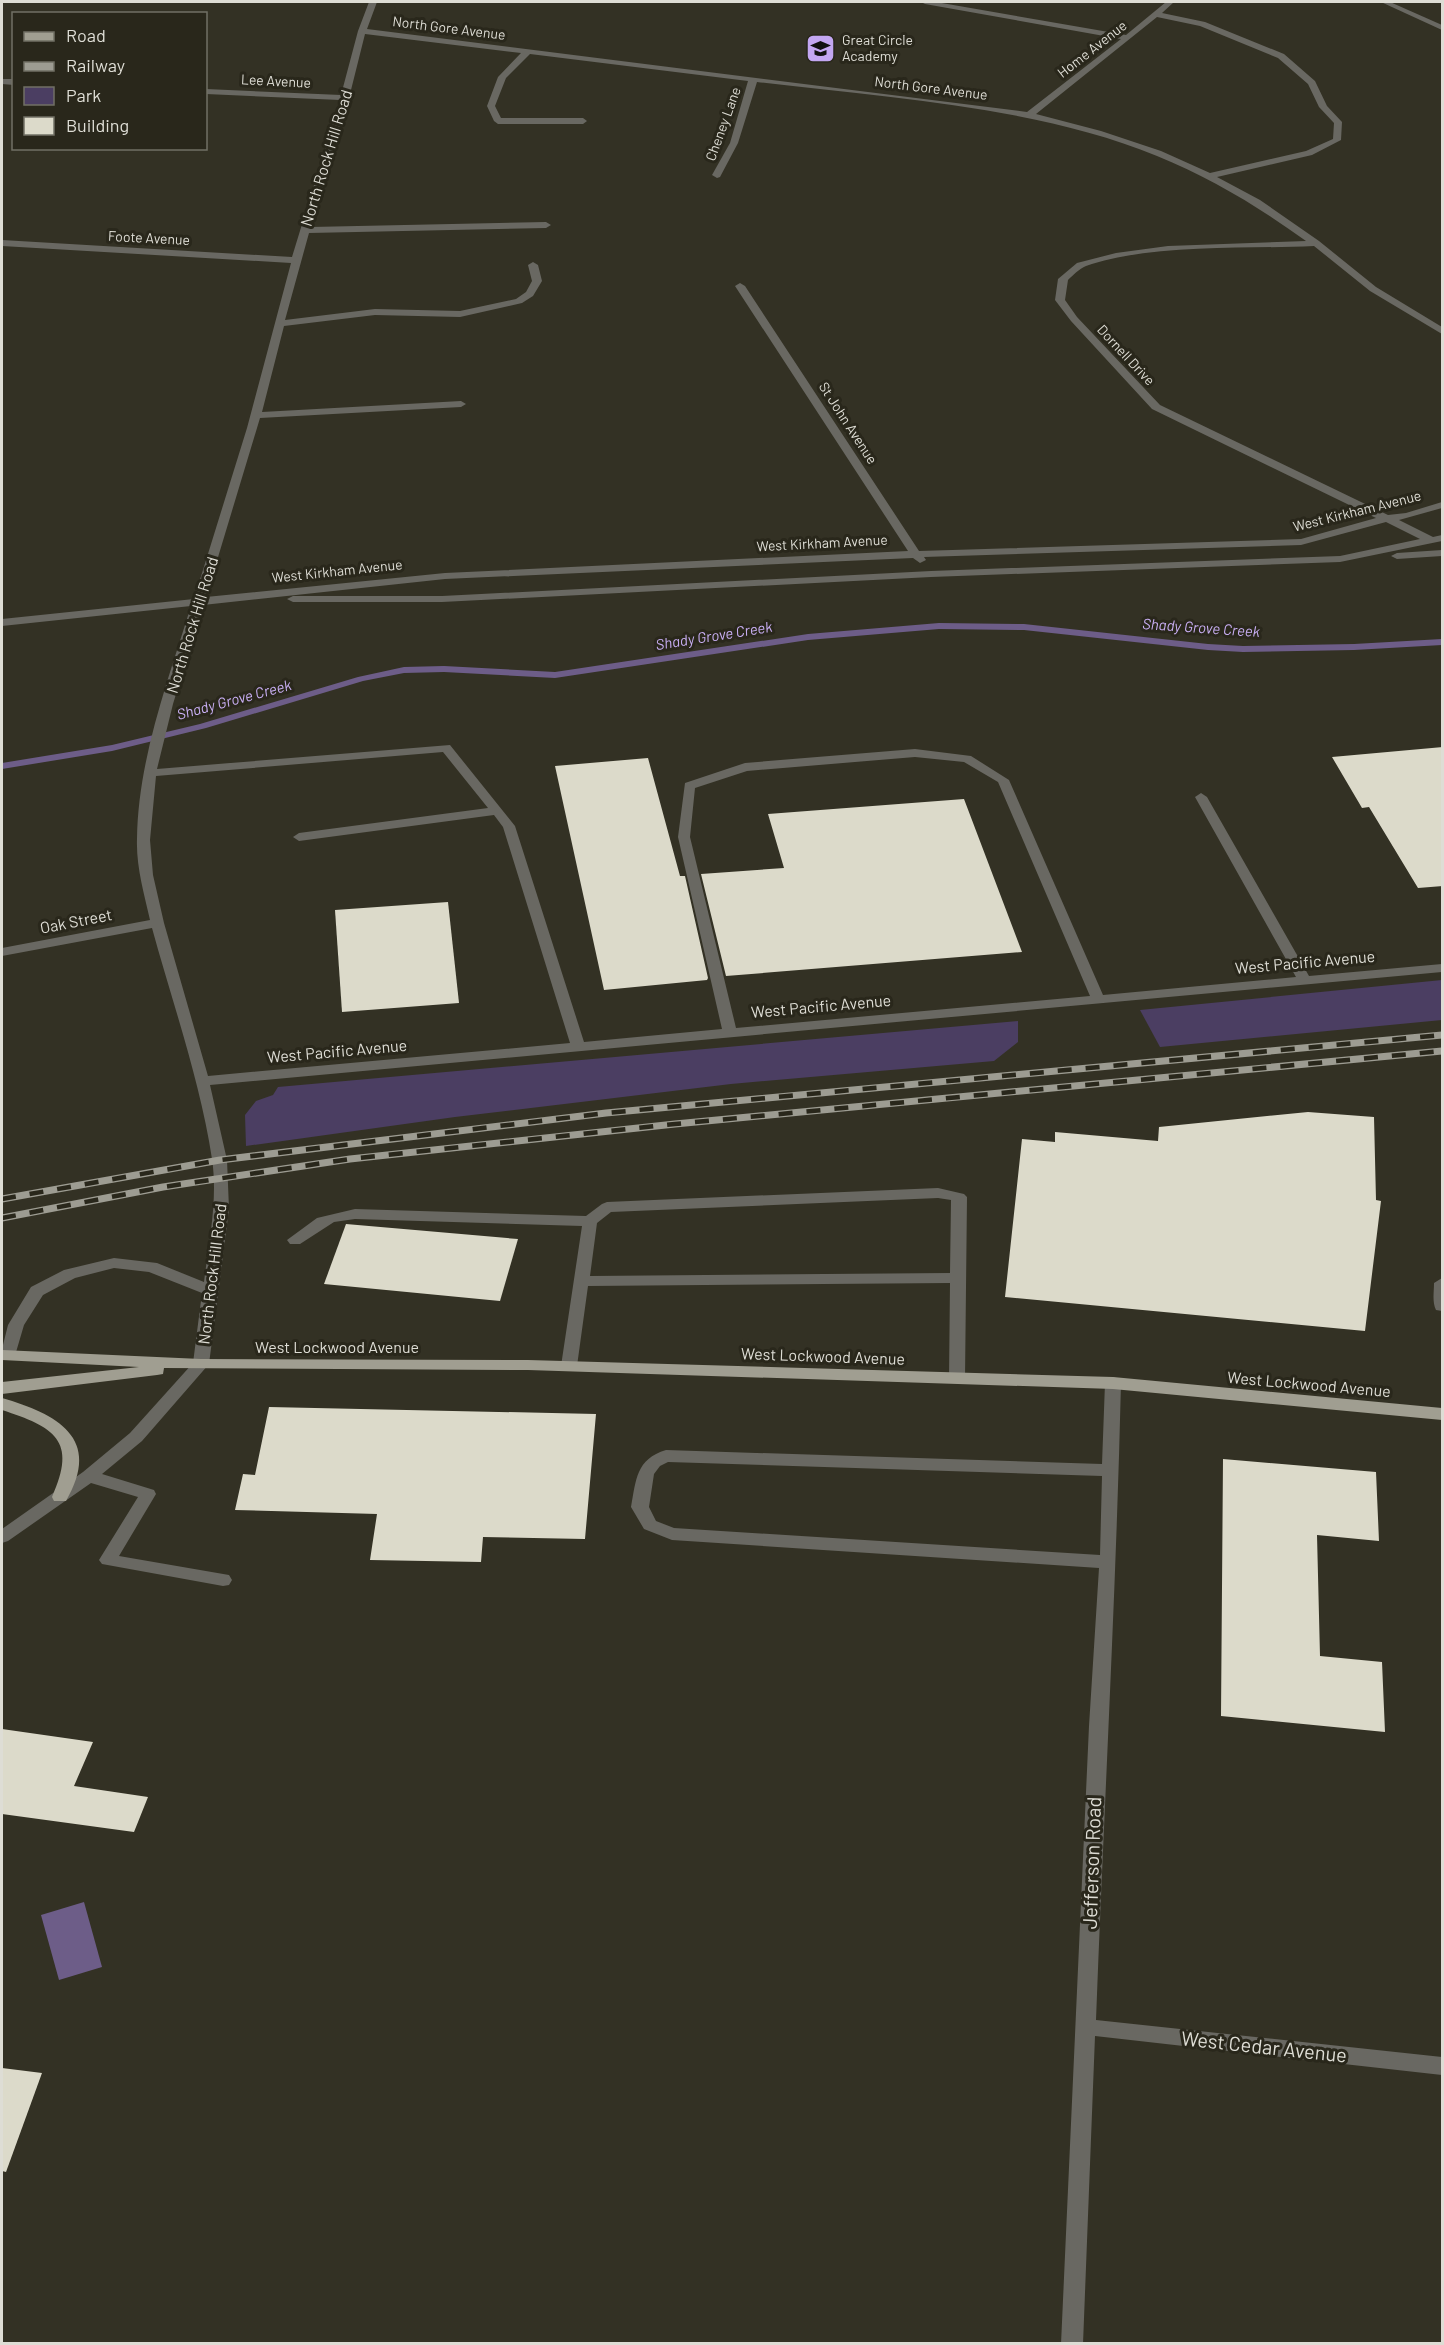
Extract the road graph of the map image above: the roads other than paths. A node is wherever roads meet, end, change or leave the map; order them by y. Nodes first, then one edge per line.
1 (373, 2) edge
2 (925, 2) edge
3 (1170, 2) edge
4 (1385, 2) edge
5 (1155, 14) junction
6 (1443, 28) edge
7 (362, 31) junction
8 (1128, 38) junction
9 (528, 51) junction
10 (753, 80) junction
11 (207, 91) edge
12 (345, 98) junction
13 (1029, 115) junction
14 (583, 121) dead end
15 (717, 175) dead end
16 (1209, 176) junction
17 (546, 225) dead end
18 (305, 230) junction
19 (2, 243) edge
20 (1316, 243) junction
21 (296, 260) junction
22 (532, 265) dead end
23 (740, 286) dead end
24 (279, 324) junction
25 (1443, 331) edge
26 (461, 404) dead end
27 (255, 415) junction
28 (1443, 505) edge
29 (1385, 519) junction
30 (1438, 539) edge
31 (916, 554) junction
32 (1443, 554) edge
33 (1340, 559) junction
34 (931, 574) junction
35 (200, 600) junction
36 (2, 622) edge
37 (152, 766) junction
38 (1201, 797) dead end
39 (497, 811) junction
40 (299, 837) dead end
41 (157, 923) junction
42 (2, 952) edge
43 (1443, 968) edge
44 (1304, 980) junction
45 (1098, 999) junction
46 (729, 1033) junction
47 (578, 1047) junction
48 (202, 1081) junction
49 (590, 1221) junction
50 (295, 1240) dead end
51 (959, 1278) junction
52 (581, 1281) junction
53 (1443, 1283) edge
54 (211, 1291) junction
55 (1443, 1306) edge
56 (4, 1355) edge
57 (201, 1364) junction
58 (569, 1366) junction
59 (957, 1378) junction
60 (1113, 1383) junction
61 (2, 1388) edge
62 (2, 1404) edge
63 (1443, 1414) edge
64 (1109, 1470) junction
65 (89, 1476) junction
66 (60, 1497) junction
67 (2, 1538) edge
68 (1108, 1562) junction
69 (223, 1580) dead end
70 (1086, 2027) junction
71 (1443, 2066) edge
72 (1072, 2343) edge

1 - 7 street, North Rock Hill Road
2 - 8 street
3 - 5 street, Home Avenue
4 - 6 street
5 - 8 street, Home Avenue
5 - 16 street
7 - 9 street, North Gore Avenue
7 - 12 street, North Rock Hill Road
8 - 13 street, Home Avenue
9 - 10 street, North Gore Avenue
9 - 14 street
10 - 13 street, North Gore Avenue
10 - 15 street, Cheney Lane
11 - 12 street, Lee Avenue
12 - 18 street, North Rock Hill Road
13 - 16 street, North Gore Avenue
16 - 20 street, North Gore Avenue
17 - 18 street
18 - 21 street, North Rock Hill Road
19 - 21 street, Foote Avenue
20 - 25 street, North Gore Avenue
20 - 29 street, Dornell Drive
21 - 24 street, North Rock Hill Road
22 - 24 street
23 - 31 street, St John Avenue
24 - 27 street, North Rock Hill Road
26 - 27 street
27 - 35 street, North Rock Hill Road
28 - 29 street, West Kirkham Avenue
29 - 30 street, Dornell Drive
29 - 31 street, West Kirkham Avenue
30 - 33 street, West Kirkham Avenue
31 - 34 street, St John Avenue
31 - 35 street, West Kirkham Avenue
32 - 33 street
33 - 34 street, West Kirkham Avenue
34 - 35 street, West Kirkham Avenue
35 - 36 street, West Kirkham Avenue
35 - 37 street, North Rock Hill Road
37 - 39 street
37 - 41 street, North Rock Hill Road
38 - 44 street
39 - 40 street
39 - 47 street
41 - 42 street, Oak Street
41 - 48 street, North Rock Hill Road
43 - 44 street, West Pacific Avenue
44 - 45 street, West Pacific Avenue
45 - 46 street, West Pacific Avenue
45 - 46 street
46 - 47 street, West Pacific Avenue
47 - 48 street, West Pacific Avenue
48 - 54 street, North Rock Hill Road
49 - 50 street
49 - 51 street
49 - 52 street
51 - 52 street
51 - 59 street
52 - 58 street
53 - 55 street
54 - 56 street
54 - 57 street, North Rock Hill Road
56 - 57 main road, West Lockwood Avenue
57 - 58 main road, West Lockwood Avenue
57 - 61 main road, West Lockwood Avenue
57 - 65 street
58 - 59 main road, West Lockwood Avenue
59 - 60 main road, West Lockwood Avenue
60 - 63 main road, West Lockwood Avenue
60 - 64 street, Jefferson Road
62 - 66 main road
64 - 68 street, Jefferson Road
64 - 68 street
65 - 66 street
65 - 69 street
66 - 67 street
68 - 70 street, Jefferson Road
70 - 71 street, West Cedar Avenue
70 - 72 street, Jefferson Road

